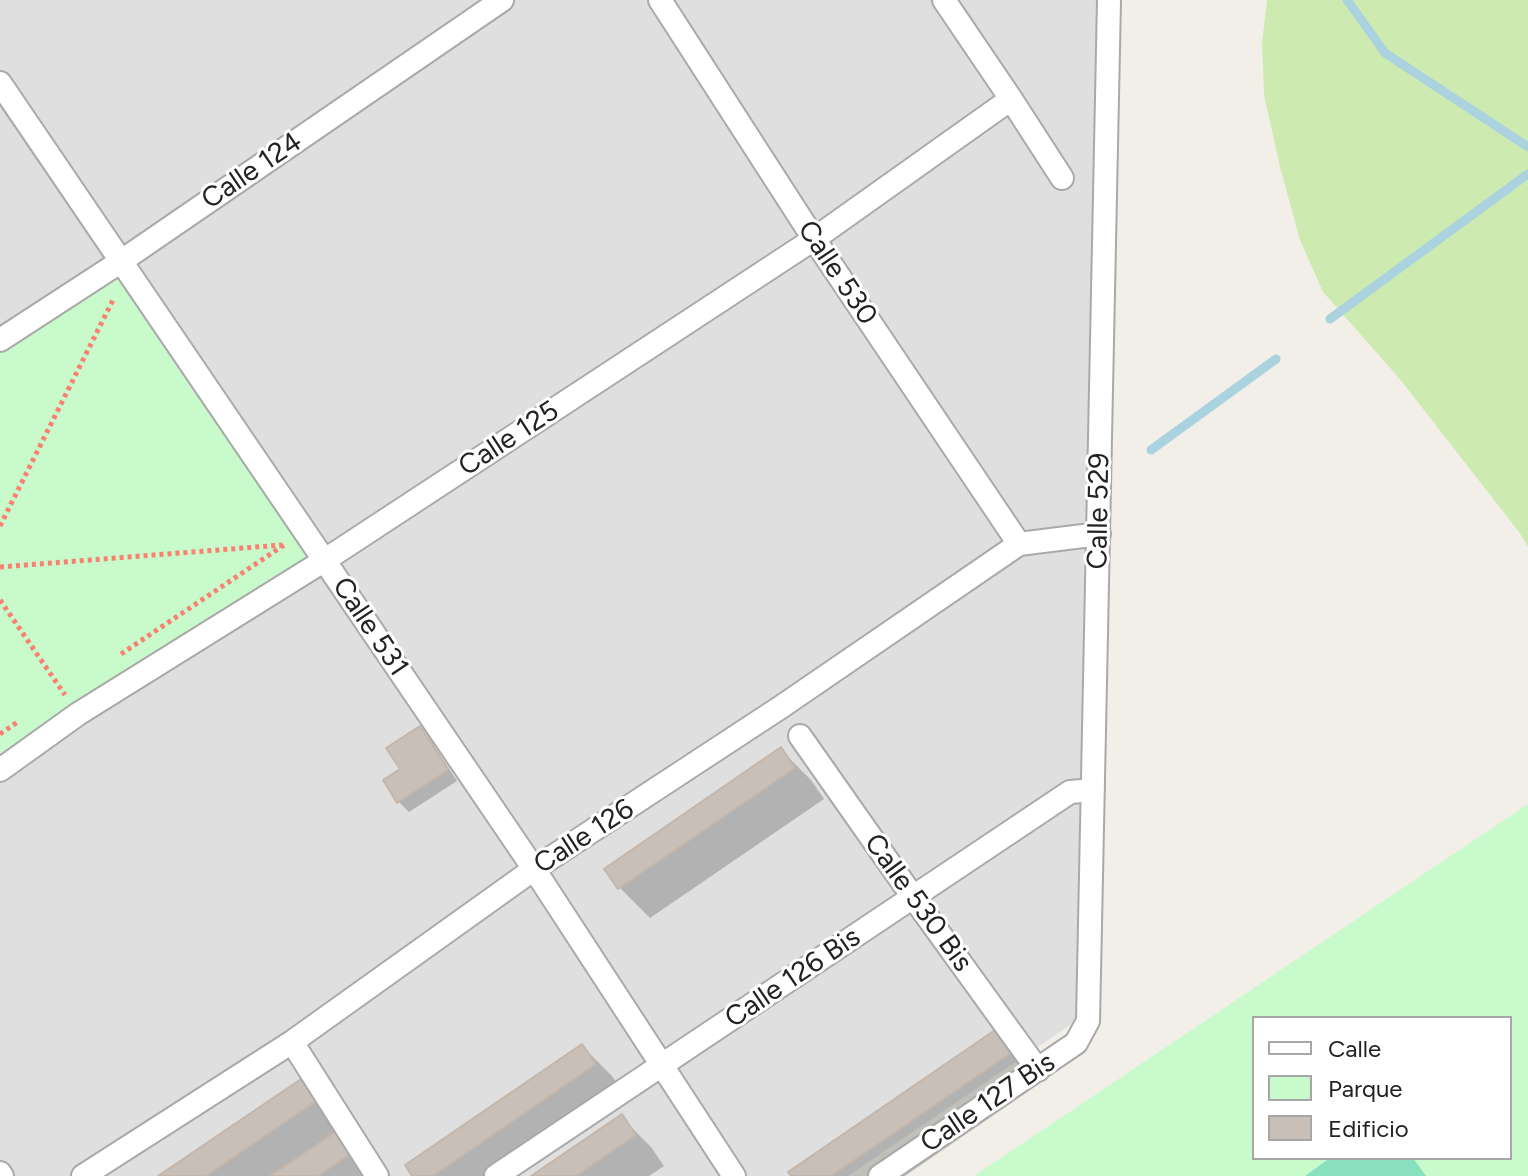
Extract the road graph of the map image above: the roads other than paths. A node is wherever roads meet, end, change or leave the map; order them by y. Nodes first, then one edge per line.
1 (502, 0) edge
2 (660, 0) edge
3 (944, 0) edge
4 (1109, 0) edge
5 (0, 83) edge
6 (1011, 99) junction
7 (1062, 178) dead end
8 (814, 239) junction
9 (120, 262) junction
10 (0, 340) edge
11 (1099, 534) junction
12 (1019, 544) junction
13 (325, 560) junction
14 (800, 736) dead end
15 (0, 770) edge
16 (1093, 790) junction
17 (534, 869) junction
18 (913, 897) junction
19 (1088, 1021) joint
20 (292, 1042) junction
21 (662, 1065) junction
22 (1038, 1070) junction
23 (374, 1175) edge
24 (83, 1176) edge
25 (496, 1176) edge
26 (734, 1176) edge
27 (880, 1176) edge

1 - 9 street, Calle 124
2 - 8 street, Calle 530
3 - 6 street
4 - 11 street, Calle 529
5 - 9 street, Calle 531
6 - 7 street
6 - 8 street, Calle 125
8 - 12 street, Calle 530
8 - 13 street, Calle 125
9 - 10 street, Calle 124
9 - 13 street, Calle 531
11 - 12 street, Calle 126
11 - 16 street, Calle 529
12 - 17 street, Calle 126
13 - 15 street, Calle 125
13 - 17 street, Calle 531
14 - 18 street, Calle 530 Bis
16 - 18 street, Calle 126 Bis
16 - 19 street, Calle 529
17 - 20 street, Calle 126
17 - 21 street, Calle 531
18 - 21 street, Calle 126 Bis
18 - 22 street, Calle 530 Bis
19 - 22 street, Calle 127 Bis
20 - 23 street
20 - 24 street, Calle 126
21 - 25 street, Calle 126 Bis
21 - 26 street, Calle 531
22 - 27 street, Calle 127 Bis

